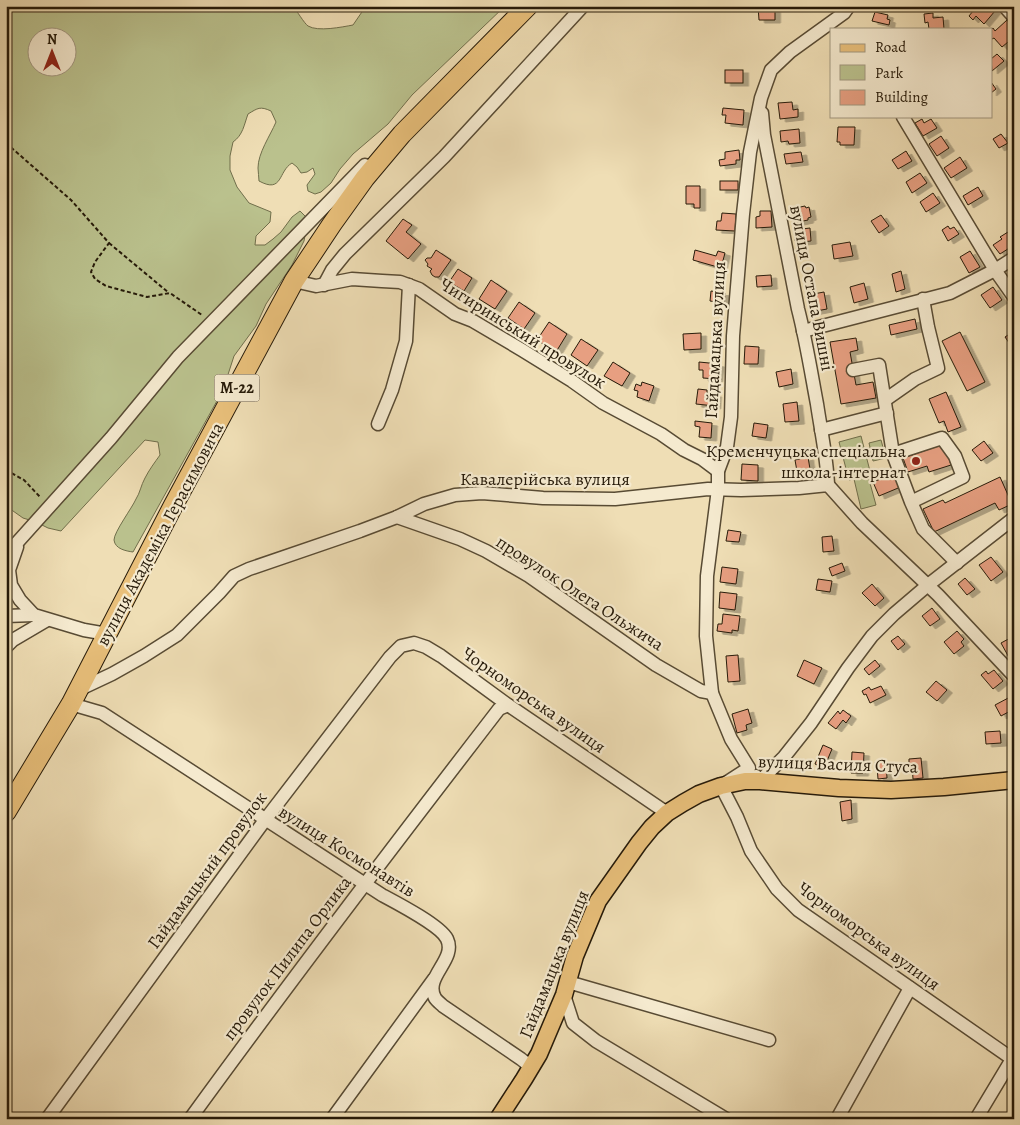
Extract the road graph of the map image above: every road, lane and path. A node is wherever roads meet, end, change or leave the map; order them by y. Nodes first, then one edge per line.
1 (528, 6) edge
2 (583, 6) edge
3 (849, 6) edge
4 (1004, 6) edge
5 (1014, 18) edge
6 (761, 98) junction
7 (904, 118) edge
8 (402, 134) junction
9 (6, 143) edge
10 (109, 243) junction
11 (1014, 258) edge
12 (995, 270) junction
13 (294, 281) junction
14 (324, 284) junction
15 (409, 285) junction
16 (170, 293) junction
17 (1014, 297) edge
18 (923, 299) junction
19 (212, 322) junction
20 (803, 331) junction
21 (853, 370) dead end
22 (884, 400) junction
23 (887, 413) junction
24 (378, 424) dead end
25 (821, 430) junction
26 (893, 454) junction
27 (6, 470) edge
28 (718, 471) junction
29 (828, 485) junction
30 (718, 489) junction
31 (911, 502) junction
32 (49, 508) junction
33 (397, 517) junction
34 (1014, 518) edge
35 (20, 540) junction
36 (6, 555) edge
37 (957, 563) junction
38 (928, 586) junction
39 (34, 615) junction
40 (6, 616) edge
41 (48, 620) junction
42 (107, 634) junction
43 (402, 646) joint
44 (6, 647) edge
45 (1014, 676) edge
46 (712, 693) junction
47 (75, 697) junction
48 (508, 705) junction
49 (754, 774) junction
50 (1014, 780) edge
51 (721, 786) junction
52 (6, 812) edge
53 (667, 813) junction
54 (265, 820) junction
55 (365, 883) junction
56 (435, 977) junction
57 (910, 988) junction
58 (566, 989) junction
59 (769, 1040) dead end
60 (1013, 1059) edge
61 (531, 1067) junction
62 (47, 1119) edge
63 (190, 1119) edge
64 (332, 1119) edge
65 (498, 1119) edge
66 (726, 1119) edge
67 (837, 1119) edge
68 (976, 1119) edge

1 - 8 highway, вулиця Академіка Герасимовича / М-22
2 - 14 street
3 - 6 street, Гайдамацька вулиця
4 - 5 street
6 - 20 street, вулиця Остапа Вишні
6 - 28 street, Гайдамацька вулиця
7 - 12 street
8 - 13 highway, вулиця Академіка Герасимовича / М-22
8 - 19 street
9 - 10 path
10 - 16 path
10 - 16 path
11 - 12 street
12 - 17 street
12 - 18 street
13 - 14 street, Чигиринський провулок
13 - 42 highway, вулиця Академіка Герасимовича / М-22
14 - 15 street, Чигиринський провулок
15 - 24 street
15 - 28 street, Чигиринський провулок
16 - 19 path
18 - 20 street
18 - 22 street
19 - 32 street
20 - 25 street, вулиця Остапа Вишні
21 - 22 street
22 - 23 street
23 - 25 street
23 - 26 street
25 - 29 street, вулиця Остапа Вишні
26 - 31 street
26 - 31 street
27 - 32 path
28 - 30 street, Гайдамацька вулиця
29 - 30 street, Кавалерійська вулиця
29 - 38 street
30 - 33 street, Кавалерійська вулиця
30 - 46 street, Гайдамацька вулиця
31 - 37 street
32 - 35 street
33 - 46 street, провулок Олега Ольжича
33 - 47 street, Кавалерійська вулиця
34 - 37 street
35 - 36 street
35 - 39 street
37 - 38 street
38 - 45 street
38 - 49 street
39 - 40 street
39 - 41 street
41 - 42 street
41 - 44 street
42 - 47 highway, вулиця Академіка Герасимовича / М-22
43 - 48 street, Чорноморська вулиця
43 - 54 street, Гайдамацький провулок
46 - 49 street, Гайдамацька вулиця
47 - 52 highway, вулиця Академіка Герасимовича / М-22
47 - 54 street, вулиця Космонавтів
48 - 53 street, Чорноморська вулиця
48 - 55 street, провулок Пилипа Орлика
49 - 50 main road, вулиця Василя Стуса
49 - 51 main road, вулиця Василя Стуса
51 - 53 main road, Гайдамацька вулиця
51 - 57 street, Чорноморська вулиця
53 - 58 main road, Гайдамацька вулиця
54 - 55 street, вулиця Космонавтів
54 - 62 street, Гайдамацький провулок
55 - 56 street, вулиця Космонавтів
55 - 63 street, провулок Пилипа Орлика
56 - 61 street
56 - 64 street
57 - 60 street, Чорноморська вулиця
57 - 67 street
58 - 59 street
58 - 61 main road, Гайдамацька вулиця
58 - 66 street
60 - 68 street
61 - 65 main road, Гайдамацька вулиця

